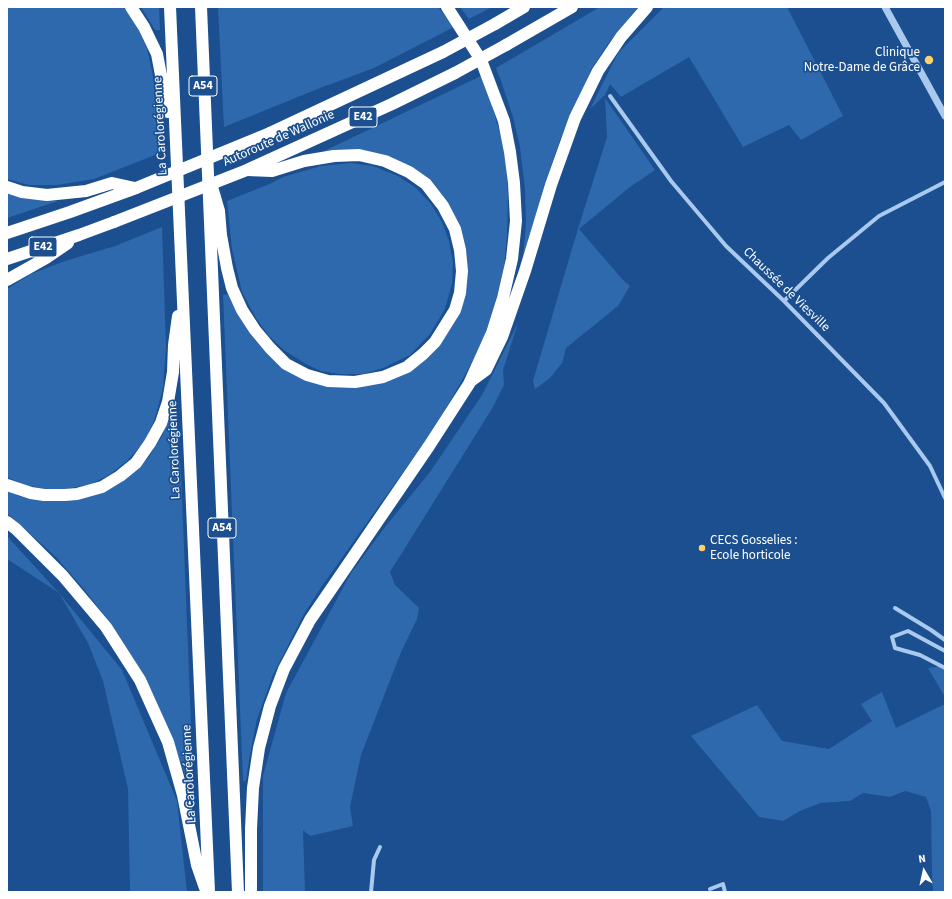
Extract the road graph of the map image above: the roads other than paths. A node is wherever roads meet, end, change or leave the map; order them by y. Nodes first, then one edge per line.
1 (131, 7) edge
2 (170, 7) edge
3 (200, 7) edge
4 (447, 7) edge
5 (524, 7) edge
6 (572, 7) edge
7 (647, 7) edge
8 (885, 7) edge
9 (610, 96) dead end
10 (945, 116) edge
11 (175, 145) junction
12 (206, 164) junction
13 (272, 166) junction
14 (945, 182) edge
15 (7, 187) edge
16 (136, 188) junction
17 (7, 233) edge
18 (79, 235) junction
19 (7, 259) edge
20 (7, 280) edge
21 (183, 291) junction
22 (784, 300) junction
23 (469, 384) junction
24 (7, 485) edge
25 (945, 498) edge
26 (7, 522) edge
27 (895, 608) dead end
28 (945, 640) edge
29 (945, 651) edge
30 (945, 668) edge
31 (380, 847) dead end
32 (710, 889) dead end
33 (208, 892) edge
34 (238, 892) edge
35 (251, 892) edge
36 (371, 892) edge
37 (725, 892) edge

1 - 11 highway
2 - 11 highway, La Carolorégienne / A54
3 - 12 highway, A54
4 - 23 highway
5 - 16 highway, Autoroute de Wallonie / E42, bridge
6 - 13 highway, Autoroute de Wallonie / E42, bridge
7 - 23 highway
8 - 10 street
9 - 22 street, Chaussée de Viesville
11 - 21 highway, La Carolorégienne / A54
12 - 13 highway
12 - 34 highway, A54
13 - 18 highway, Autoroute de Wallonie / E42, bridge
14 - 22 street
15 - 16 highway
16 - 17 highway, Autoroute de Wallonie / E42
18 - 19 highway, Autoroute de Wallonie / E42
18 - 20 highway
21 - 24 highway
21 - 33 highway, La Carolorégienne / A54
22 - 25 street, Chaussée de Viesville
23 - 35 highway
26 - 33 highway
27 - 28 street
29 - 30 street
31 - 36 street
32 - 37 street

